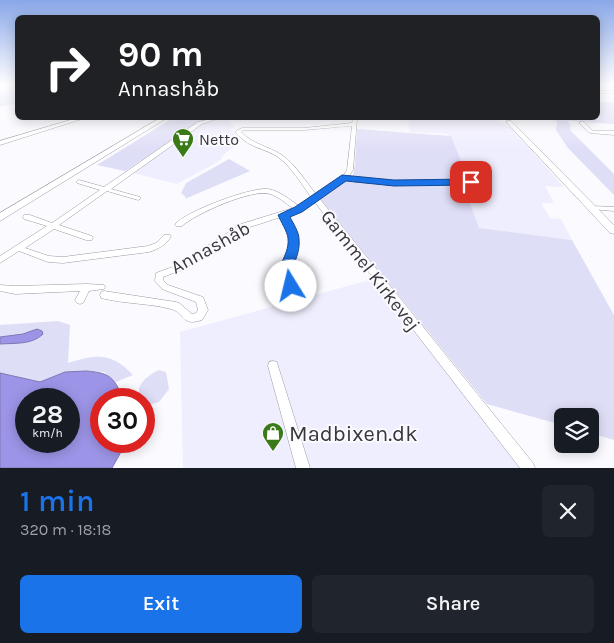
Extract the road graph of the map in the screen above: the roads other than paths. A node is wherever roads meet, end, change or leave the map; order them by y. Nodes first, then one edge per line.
1 (75, 120) edge
2 (161, 120) edge
3 (165, 120) edge
4 (212, 120) edge
5 (507, 120) edge
6 (354, 121) edge
7 (582, 123) dead end
8 (614, 133) edge
9 (139, 134) junction
10 (606, 134) junction
11 (614, 141) edge
12 (0, 142) edge
13 (345, 177) junction
14 (79, 182) dead end
15 (471, 182) dead end
16 (104, 189) junction
17 (129, 196) junction
18 (314, 197) junction
19 (138, 198) dead end
20 (123, 201) dead end
21 (592, 208) junction
22 (614, 209) edge
23 (299, 210) junction
24 (284, 215) junction
25 (26, 217) dead end
26 (0, 218) edge
27 (179, 224) dead end
28 (53, 226) junction
29 (614, 231) edge
30 (88, 238) dead end
31 (167, 238) dead end
32 (18, 248) junction
33 (0, 260) edge
34 (291, 286) dead end
35 (86, 287) junction
36 (0, 288) edge
37 (80, 300) dead end
38 (273, 366) dead end
39 (303, 468) edge
40 (528, 468) edge

1 - 12 street
2 - 9 main road
3 - 9 main road
4 - 16 street
5 - 21 street
6 - 13 street
6 - 18 street, Gammel Kirkevej
7 - 10 street
8 - 10 street
9 - 26 main road
10 - 11 street
13 - 15 street
13 - 18 street, Annashåb
14 - 16 street
16 - 17 street
16 - 28 street
17 - 19 street
17 - 20 street
18 - 23 street, Annashåb
18 - 40 street, Gammel Kirkevej
21 - 22 street
21 - 29 street
23 - 24 street, Annashåb
23 - 27 street, Annashåb
24 - 34 street
24 - 35 street, Annashåb
25 - 28 street
28 - 30 street
28 - 32 street
31 - 32 street
32 - 33 street
35 - 36 street
35 - 37 street
38 - 39 street

